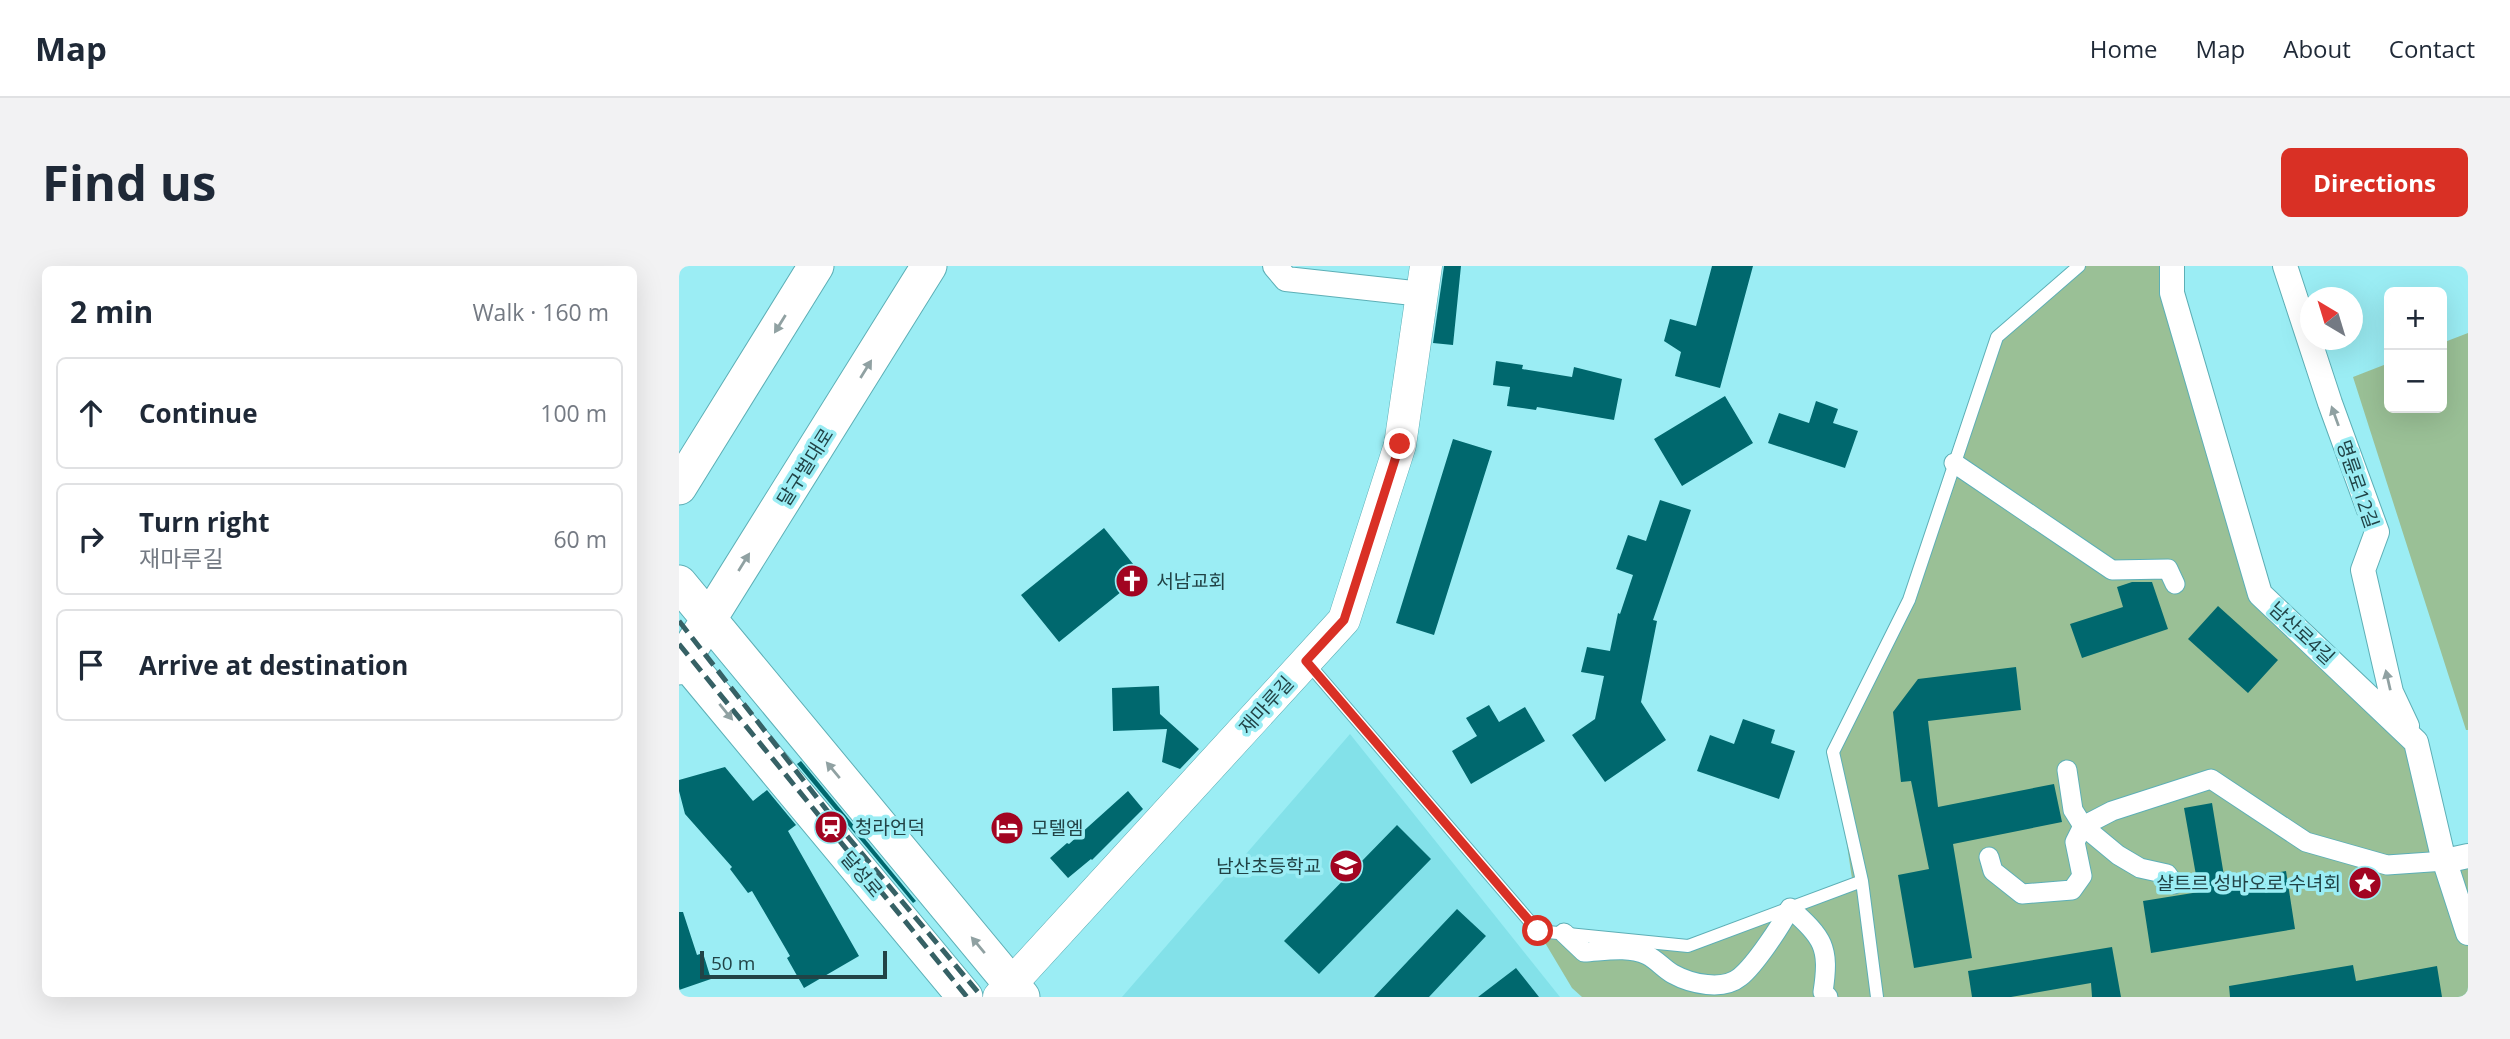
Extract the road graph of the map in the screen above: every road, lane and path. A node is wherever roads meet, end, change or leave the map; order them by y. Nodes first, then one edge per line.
1 (816, 266) edge
2 (929, 266) edge
3 (1275, 266) edge
4 (2079, 266) edge
5 (2172, 266) edge
6 (2285, 266) edge
7 (1424, 280) edge
8 (1954, 463) junction
9 (679, 487) edge
10 (679, 583) edge
11 (2175, 584) dead end
12 (708, 620) junction
13 (681, 660) edge
14 (1306, 661) junction
15 (2416, 742) junction
16 (2067, 770) dead end
17 (2083, 826) junction
18 (1989, 857) dead end
19 (2456, 858) edge
20 (1862, 881) junction
21 (2174, 884) dead end
22 (1790, 908) junction
23 (1564, 933) joint
24 (2468, 933) edge
25 (1636, 947) junction
26 (1011, 993) edge
27 (965, 997) edge
28 (1828, 997) edge
29 (1877, 997) edge

1 -> 9 main road
12 -> 2 main road, 달구벌대로
3 - 7 street
4 - 8 lane
5 - 15 street, 남산로4길
15 -> 6 street, 명륜로12길
7 - 14 street, 재마루길
8 - 11 street
8 - 20 lane
10 - 12 main road
12 - 13 main road, 달구벌대로
26 -> 12 main road
13 -> 27 main road, 달성로
14 - 23 lane
14 - 26 street, 재마루길
15 - 19 street
16 - 17 street
17 - 18 street
17 - 19 street
17 - 21 street
19 - 24 street
20 - 22 lane
20 - 29 lane
22 - 25 lane
22 - 25 street
22 - 28 street
23 - 25 street

